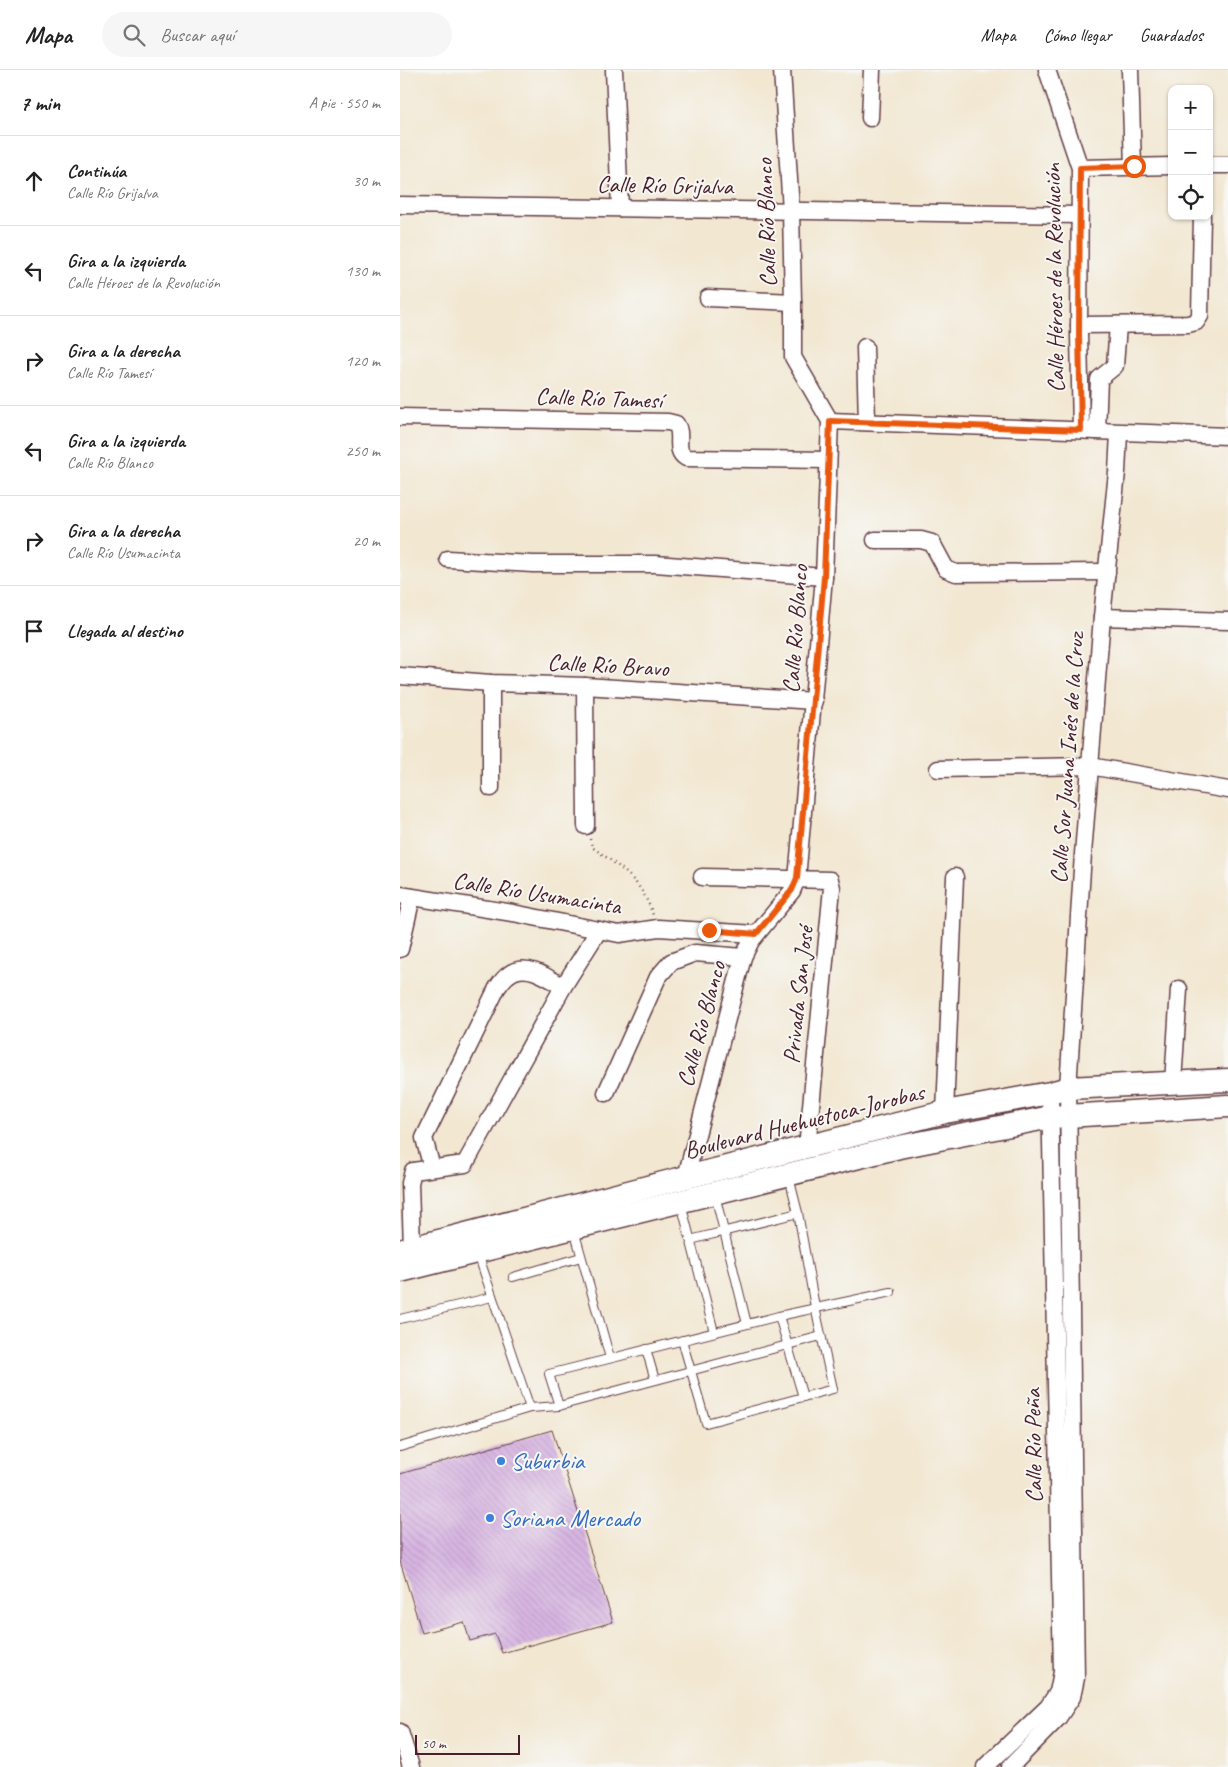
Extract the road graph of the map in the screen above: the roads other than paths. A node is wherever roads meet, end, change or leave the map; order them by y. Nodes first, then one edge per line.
1 (614, 70) edge
2 (782, 70) edge
3 (872, 70) edge
4 (1047, 70) edge
5 (1130, 70) edge
6 (870, 118) dead end
7 (1213, 165) edge
8 (1228, 165) edge
9 (1134, 166) junction
10 (1168, 166) edge
11 (1080, 168) junction
12 (400, 205) edge
13 (620, 208) junction
14 (791, 210) junction
15 (1080, 215) junction
16 (1202, 220) edge
17 (708, 298) dead end
18 (793, 302) junction
19 (1118, 324) junction
20 (1079, 325) junction
21 (866, 347) dead end
22 (400, 417) edge
23 (830, 421) junction
24 (866, 422) junction
25 (1089, 431) junction
26 (1119, 433) junction
27 (1228, 436) edge
28 (828, 460) junction
29 (875, 540) dead end
30 (448, 559) dead end
31 (1107, 572) junction
32 (824, 577) junction
33 (1102, 617) junction
34 (1228, 621) edge
35 (400, 676) edge
36 (491, 683) junction
37 (585, 686) junction
38 (814, 701) junction
39 (1090, 766) junction
40 (938, 769) dead end
41 (491, 788) dead end
42 (1228, 790) edge
43 (586, 826) road end
44 (702, 876) dead end
45 (955, 877) dead end
46 (797, 878) junction
47 (406, 896) edge
48 (598, 930) junction
49 (756, 934) junction
50 (400, 949) edge
51 (743, 957) junction
52 (563, 987) junction
53 (1179, 989) dead end
54 (1228, 1080) edge
55 (1173, 1083) junction
56 (1059, 1091) junction
57 (606, 1093) dead end
58 (1228, 1107) edge
59 (946, 1112) junction
60 (1059, 1117) junction
61 (807, 1148) junction
62 (432, 1168) junction
63 (788, 1174) junction
64 (686, 1177) junction
65 (715, 1193) junction
66 (680, 1202) junction
67 (798, 1214) junction
68 (573, 1228) junction
69 (724, 1231) junction
70 (690, 1240) junction
71 (406, 1250) edge
72 (478, 1252) junction
73 (582, 1257) junction
74 (400, 1271) edge
75 (513, 1277) dead end
76 (891, 1292) dead end
77 (492, 1297) junction
78 (815, 1307) junction
79 (779, 1316) junction
80 (400, 1319) edge
81 (747, 1324) junction
82 (714, 1332) junction
83 (821, 1336) junction
84 (682, 1340) junction
85 (787, 1345) junction
86 (646, 1349) junction
87 (610, 1358) junction
88 (691, 1371) junction
89 (655, 1380) junction
90 (803, 1397) junction
91 (558, 1406) junction
92 (530, 1408) junction
93 (400, 1447) edge
94 (400, 1732) edge
95 (411, 1767) edge
96 (985, 1767) edge
97 (1010, 1767) edge

1 - 13 street
2 - 14 street, Calle Río Blanco
3 - 6 street
4 - 11 street, Calle Héroes de la Revolución
5 - 9 street
7 - 8 street
9 - 10 street
9 - 11 street
11 - 15 street, Calle Héroes de la Revolución
12 - 13 street, Calle Río Grijalva
13 - 14 street, Calle Río Grijalva
14 - 15 street, Calle Río Grijalva
14 - 18 street, Calle Río Blanco
15 - 20 street, Calle Héroes de la Revolución
16 - 19 street
17 - 18 street
18 - 23 street, Calle Río Blanco
19 - 20 street
19 - 25 street
20 - 25 street, Calle Héroes de la Revolución
21 - 24 street
22 - 28 street, Calle Río Tamesí
23 - 24 street
23 - 28 street, Calle Río Blanco
24 - 25 street
25 - 26 street
26 - 27 street
26 - 31 street, Calle Sor Juana Inés de la Cruz
28 - 32 street, Calle Río Blanco
29 - 31 street
30 - 32 street
31 - 33 street, Calle Sor Juana Inés de la Cruz
32 - 38 street, Calle Río Blanco
33 - 34 street
33 - 39 street, Calle Sor Juana Inés de la Cruz
35 - 36 street, Calle Río Bravo
36 - 37 street, Calle Río Bravo
36 - 41 street
37 - 38 street, Calle Río Bravo
37 - 43 street
38 - 46 street, Calle Río Blanco
39 - 40 street
39 - 42 street
39 - 56 street, Calle Sor Juana Inés de la Cruz
44 - 46 street
45 - 59 street
46 - 49 street, Calle Río Blanco
46 - 61 street, Privada San José
47 - 48 street, Calle Río Usumacinta
47 - 50 street
48 - 49 street, Calle Río Usumacinta
48 - 52 street
49 - 51 street, Calle Río Blanco
51 - 57 street
51 - 64 street, Calle Río Blanco
52 - 62 street
52 - 62 street
53 - 55 street
54 - 55 main road, Boulevard Huehuetoca-Jorobas
55 - 56 main road, Boulevard Huehuetoca-Jorobas
56 - 59 main road, Boulevard Huehuetoca-Jorobas
56 - 60 street, Calle Río Peña
58 - 60 main road, Boulevard Huehuetoca-Jorobas
59 - 61 main road, Boulevard Huehuetoca-Jorobas
60 - 63 main road, Boulevard Huehuetoca-Jorobas
60 - 96 street, Calle Río Peña
60 - 97 street, Calle Río Peña
61 - 64 main road, Boulevard Huehuetoca-Jorobas
62 - 71 street
63 - 65 main road, Boulevard Huehuetoca-Jorobas
63 - 67 lane
64 - 71 main road, Boulevard Huehuetoca-Jorobas
65 - 66 main road, Boulevard Huehuetoca-Jorobas
65 - 69 lane
66 - 68 main road, Boulevard Huehuetoca-Jorobas
66 - 70 lane
67 - 69 lane
67 - 78 lane
68 - 72 main road, Boulevard Huehuetoca-Jorobas
68 - 73 lane
69 - 70 lane
69 - 81 lane
70 - 82 lane
72 - 74 main road, Boulevard Huehuetoca-Jorobas
72 - 77 lane
73 - 75 lane
73 - 87 lane
76 - 78 lane
77 - 80 lane
77 - 92 lane
78 - 79 lane
78 - 83 lane
79 - 81 lane
79 - 85 lane
81 - 82 lane
82 - 84 lane
83 - 85 lane
83 - 90 lane
84 - 86 lane
84 - 88 lane
85 - 88 lane
85 - 90 lane
86 - 87 lane
86 - 89 lane
87 - 91 lane
88 - 89 lane
88 - 90 lane
89 - 91 lane
91 - 92 lane
92 - 93 lane
94 - 95 street

